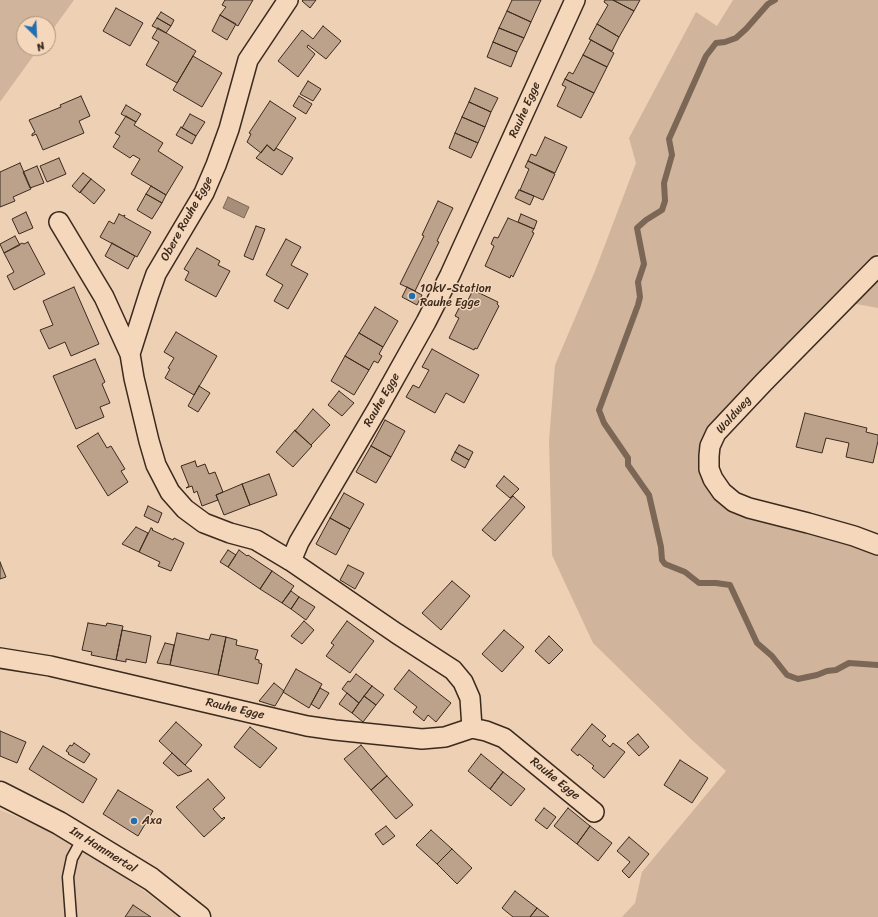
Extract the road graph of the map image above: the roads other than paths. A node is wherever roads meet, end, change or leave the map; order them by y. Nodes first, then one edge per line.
1 (288, 0) edge
2 (575, 0) edge
3 (59, 222) dead end
4 (878, 266) edge
5 (130, 354) junction
6 (878, 546) edge
7 (291, 561) junction
8 (0, 658) edge
9 (472, 728) junction
10 (0, 794) edge
11 (594, 812) dead end
12 (83, 838) junction
13 (71, 917) edge
14 (199, 917) edge

1 - 5 street, Obere Rauhe Egge
2 - 7 street, Rauhe Egge
3 - 5 street, Obere Rauhe Egge
4 - 6 street, Waldweg
5 - 7 street, Obere Rauhe Egge
7 - 9 street
8 - 9 street, Rauhe Egge
9 - 11 street, Rauhe Egge
10 - 12 main road, Im Hammertal
12 - 13 lane
12 - 14 main road, Im Hammertal

